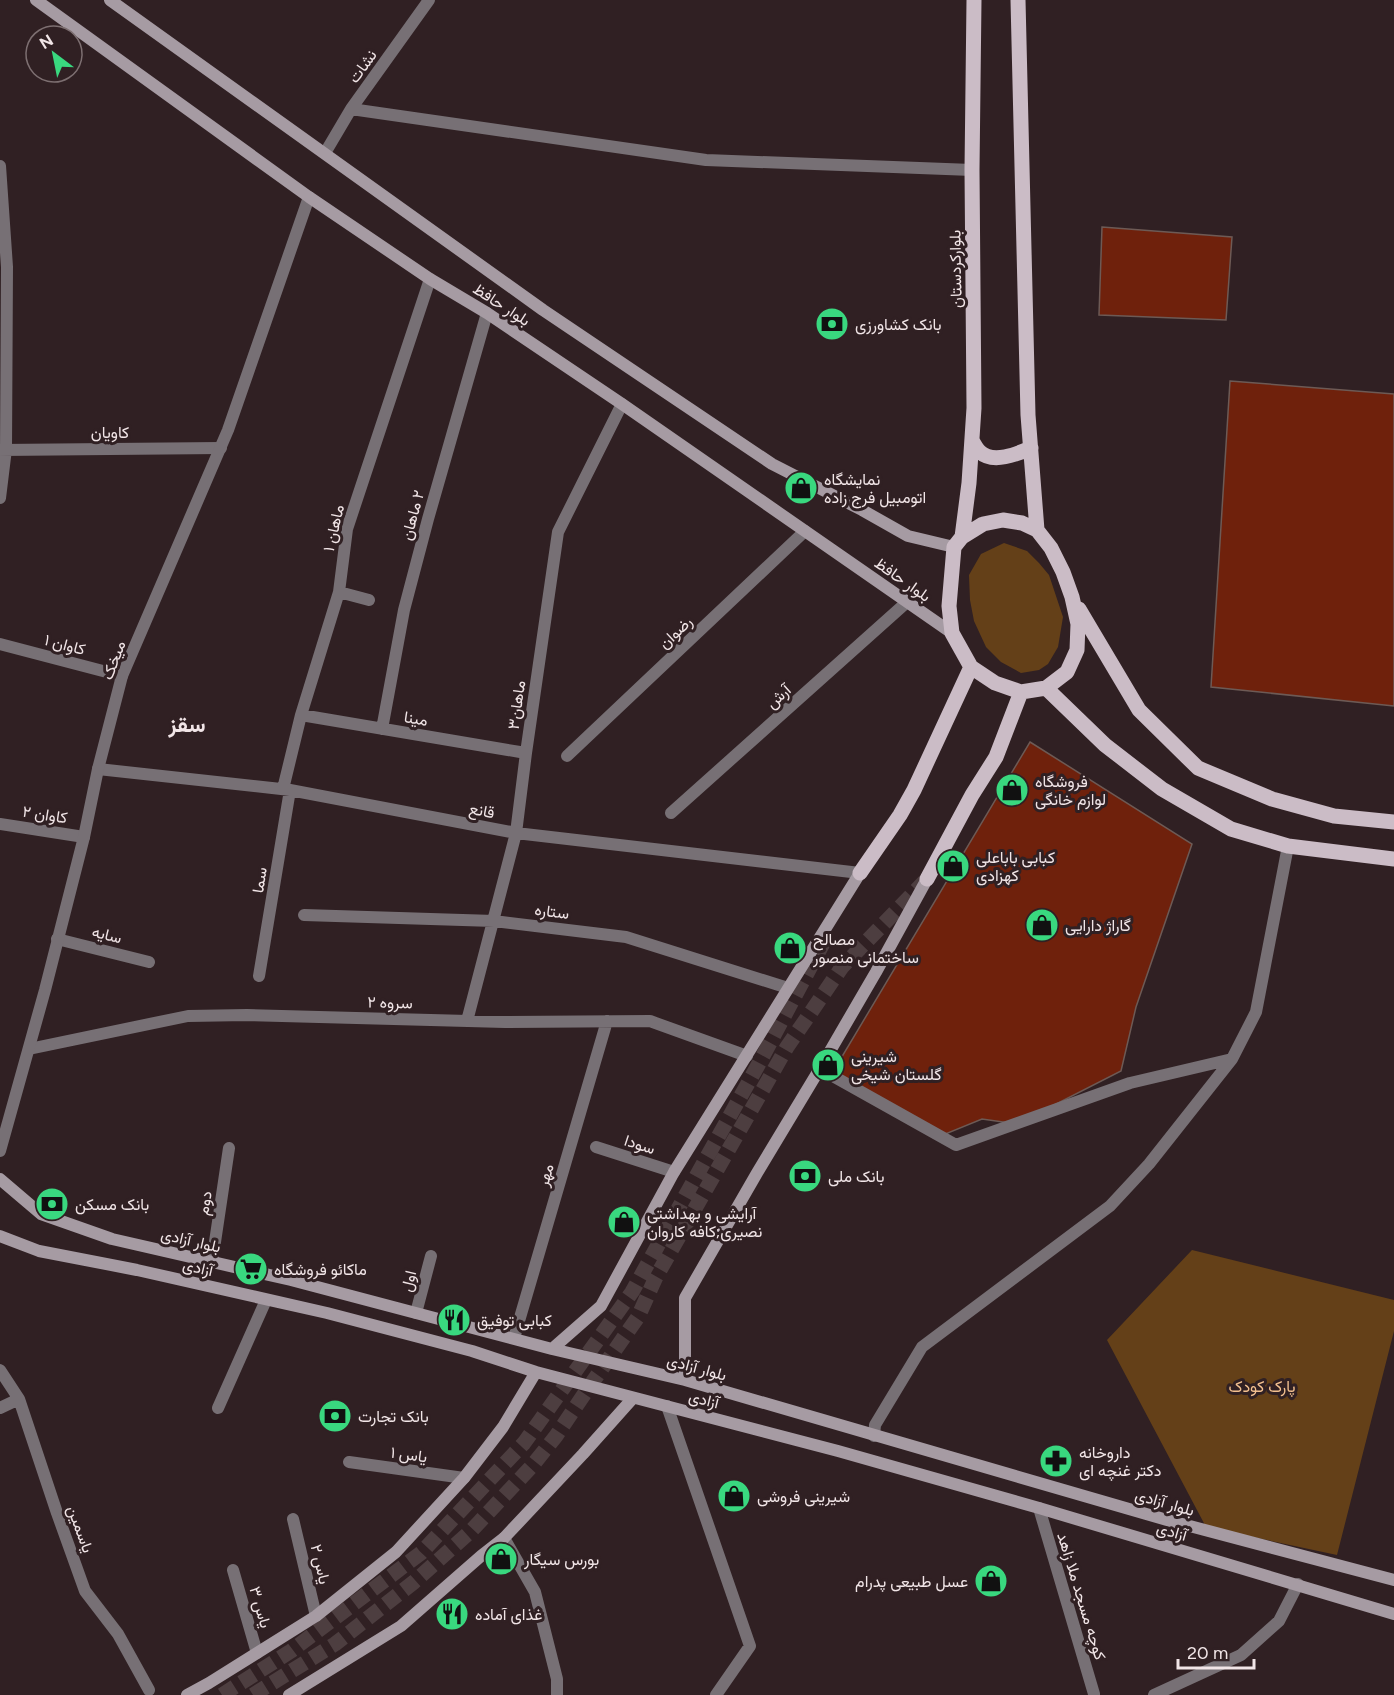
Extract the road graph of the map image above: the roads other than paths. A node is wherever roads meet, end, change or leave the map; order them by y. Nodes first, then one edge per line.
1 (36, 0) edge
2 (110, 0) edge
3 (429, 0) edge
4 (974, 0) edge
5 (1018, 0) edge
6 (351, 109) junction
7 (325, 153) junction
8 (0, 166) edge
9 (972, 170) junction
10 (309, 197) junction
11 (4, 268) edge
12 (430, 279) junction
13 (487, 314) junction
14 (622, 404) junction
15 (972, 440) junction
16 (221, 448) junction
17 (1031, 448) junction
18 (3, 450) edge
19 (0, 498) edge
20 (1037, 530) junction
21 (805, 531) junction
22 (958, 542) junction
23 (339, 592) junction
24 (1072, 597) junction
25 (369, 600) dead end
26 (907, 602) junction
27 (952, 633) junction
28 (0, 644) edge
29 (971, 667) junction
30 (122, 676) junction
31 (1046, 688) junction
32 (1021, 692) junction
33 (301, 715) junction
34 (382, 729) junction
35 (526, 753) junction
36 (567, 756) dead end
37 (99, 770) junction
38 (287, 789) junction
39 (671, 813) dead end
40 (1394, 822) edge
41 (0, 824) edge
42 (516, 833) junction
43 (84, 837) junction
44 (1288, 846) junction
45 (1394, 859) edge
46 (860, 873) junction
47 (927, 879) joint
48 (304, 915) dead end
49 (494, 921) junction
50 (57, 939) junction
51 (148, 962) dead end
52 (259, 976) dead end
53 (788, 988) junction
54 (466, 1021) junction
55 (607, 1021) junction
56 (29, 1049) junction
57 (747, 1056) junction
58 (1232, 1059) junction
59 (819, 1070) junction
60 (229, 1148) dead end
61 (596, 1148) dead end
62 (0, 1151) edge
63 (674, 1172) junction
64 (0, 1179) edge
65 (0, 1236) edge
66 (431, 1256) dead end
67 (212, 1262) junction
68 (266, 1299) junction
69 (416, 1313) junction
70 (514, 1338) junction
71 (552, 1349) junction
72 (0, 1370) edge
73 (536, 1372) junction
74 (685, 1380) junction
75 (633, 1398) junction
76 (19, 1399) junction
77 (667, 1406) junction
78 (0, 1408) edge
79 (218, 1408) dead end
80 (874, 1436) junction
81 (350, 1462) dead end
82 (464, 1478) junction
83 (1039, 1508) junction
84 (293, 1519) dead end
85 (504, 1538) junction
86 (233, 1570) dead end
87 (1394, 1580) edge
88 (1298, 1584) junction
89 (1394, 1614) edge
90 (316, 1616) junction
91 (257, 1653) junction
92 (149, 1690) dead end
93 (187, 1695) edge
94 (289, 1695) edge
95 (558, 1695) edge
96 (716, 1695) edge
97 (1094, 1695) edge
98 (1154, 1695) edge

1 - 10 main road, بلوار حافظ
2 - 7 main road, بلوار حافظ
3 - 6 street, نشات
4 - 9 main road, بلوارکردستان
5 - 17 main road
6 - 7 street, نشات
6 - 9 street
7 - 22 main road, بلوار حافظ
8 - 11 street
9 - 15 main road, بلوارکردستان
10 - 12 main road, بلوار حافظ
10 - 16 street, میخک
11 - 18 street
12 - 13 main road, بلوار حافظ
12 - 23 street, ماهان ۱
13 - 14 main road, بلوار حافظ
13 - 34 street, ٢ ماهان
14 - 21 main road, بلوار حافظ
14 - 35 street, ماهان۳
15 - 17 main road
15 - 22 main road, بلوارکردستان
16 - 18 street, کاویان
16 - 30 street, میخک
17 - 20 main road
18 - 19 street
20 - 22 main road
20 - 24 main road
21 - 26 main road, بلوار حافظ
21 - 36 street, رضوان
22 - 27 main road
23 - 25 street
23 - 33 street, ماهان ۱
24 - 31 main road
24 - 40 main road
26 - 27 main road, بلوار حافظ
26 - 39 street, آرش
27 - 29 main road
28 - 30 street, کاوان ۱
29 - 32 main road
29 - 46 main road
30 - 37 street, میخک
31 - 32 main road
31 - 44 main road
32 - 47 main road
33 - 34 street, مینا
33 - 38 street, ماهان ۱
34 - 35 street, مینا
35 - 42 street, ماهان۳
37 - 38 street, قانع
37 - 43 street, میخک
38 - 42 street, قانع
38 - 52 street, سما
41 - 43 street, کاوان ۲
42 - 46 street, قانع
42 - 49 street, ماهان۳
43 - 50 street, میخک
44 - 45 main road
44 - 58 street
46 - 53 main road
47 - 59 main road
48 - 49 street, ستاره
49 - 53 street, ستاره
49 - 54 street, ماهان۳
50 - 51 street, سایه
50 - 56 street, میخک
53 - 57 main road
54 - 55 street, سروه ۲
54 - 56 street, سروه ۲
55 - 57 street, سروه ۲
55 - 70 street, مهر
56 - 62 street, میخک
57 - 63 main road
58 - 59 street
58 - 80 street
59 - 74 main road
60 - 67 street, دوم
61 - 63 street, سودا
63 - 71 main road
64 - 67 main road, بلوار آزادی
65 - 68 main road, آزادی
66 - 69 street, اول
67 - 69 main road, بلوار آزادی
68 - 73 main road, آزادی
68 - 79 street
69 - 70 main road, بلوار آزادی
70 - 71 main road, بلوار آزادی
71 - 74 main road, بلوار آزادی
72 - 76 street, یاسمین
73 - 75 main road, آزادی
73 - 82 main road
74 - 80 main road, بلوار آزادی
75 - 77 main road, آزادی
75 - 85 main road
76 - 78 street
76 - 92 street, یاسمین
77 - 83 main road, آزادی
77 - 96 street
80 - 87 main road, بلوار آزادی
81 - 82 street, یاس ۱
82 - 90 main road
83 - 88 main road, آزادی
83 - 97 street, کوچه مسجد ملا زاهد
84 - 90 street, یاس ۲
85 - 94 main road
85 - 95 street
86 - 91 street, یاس ۳
88 - 89 main road, آزادی
88 - 98 street
90 - 91 main road
91 - 93 main road

